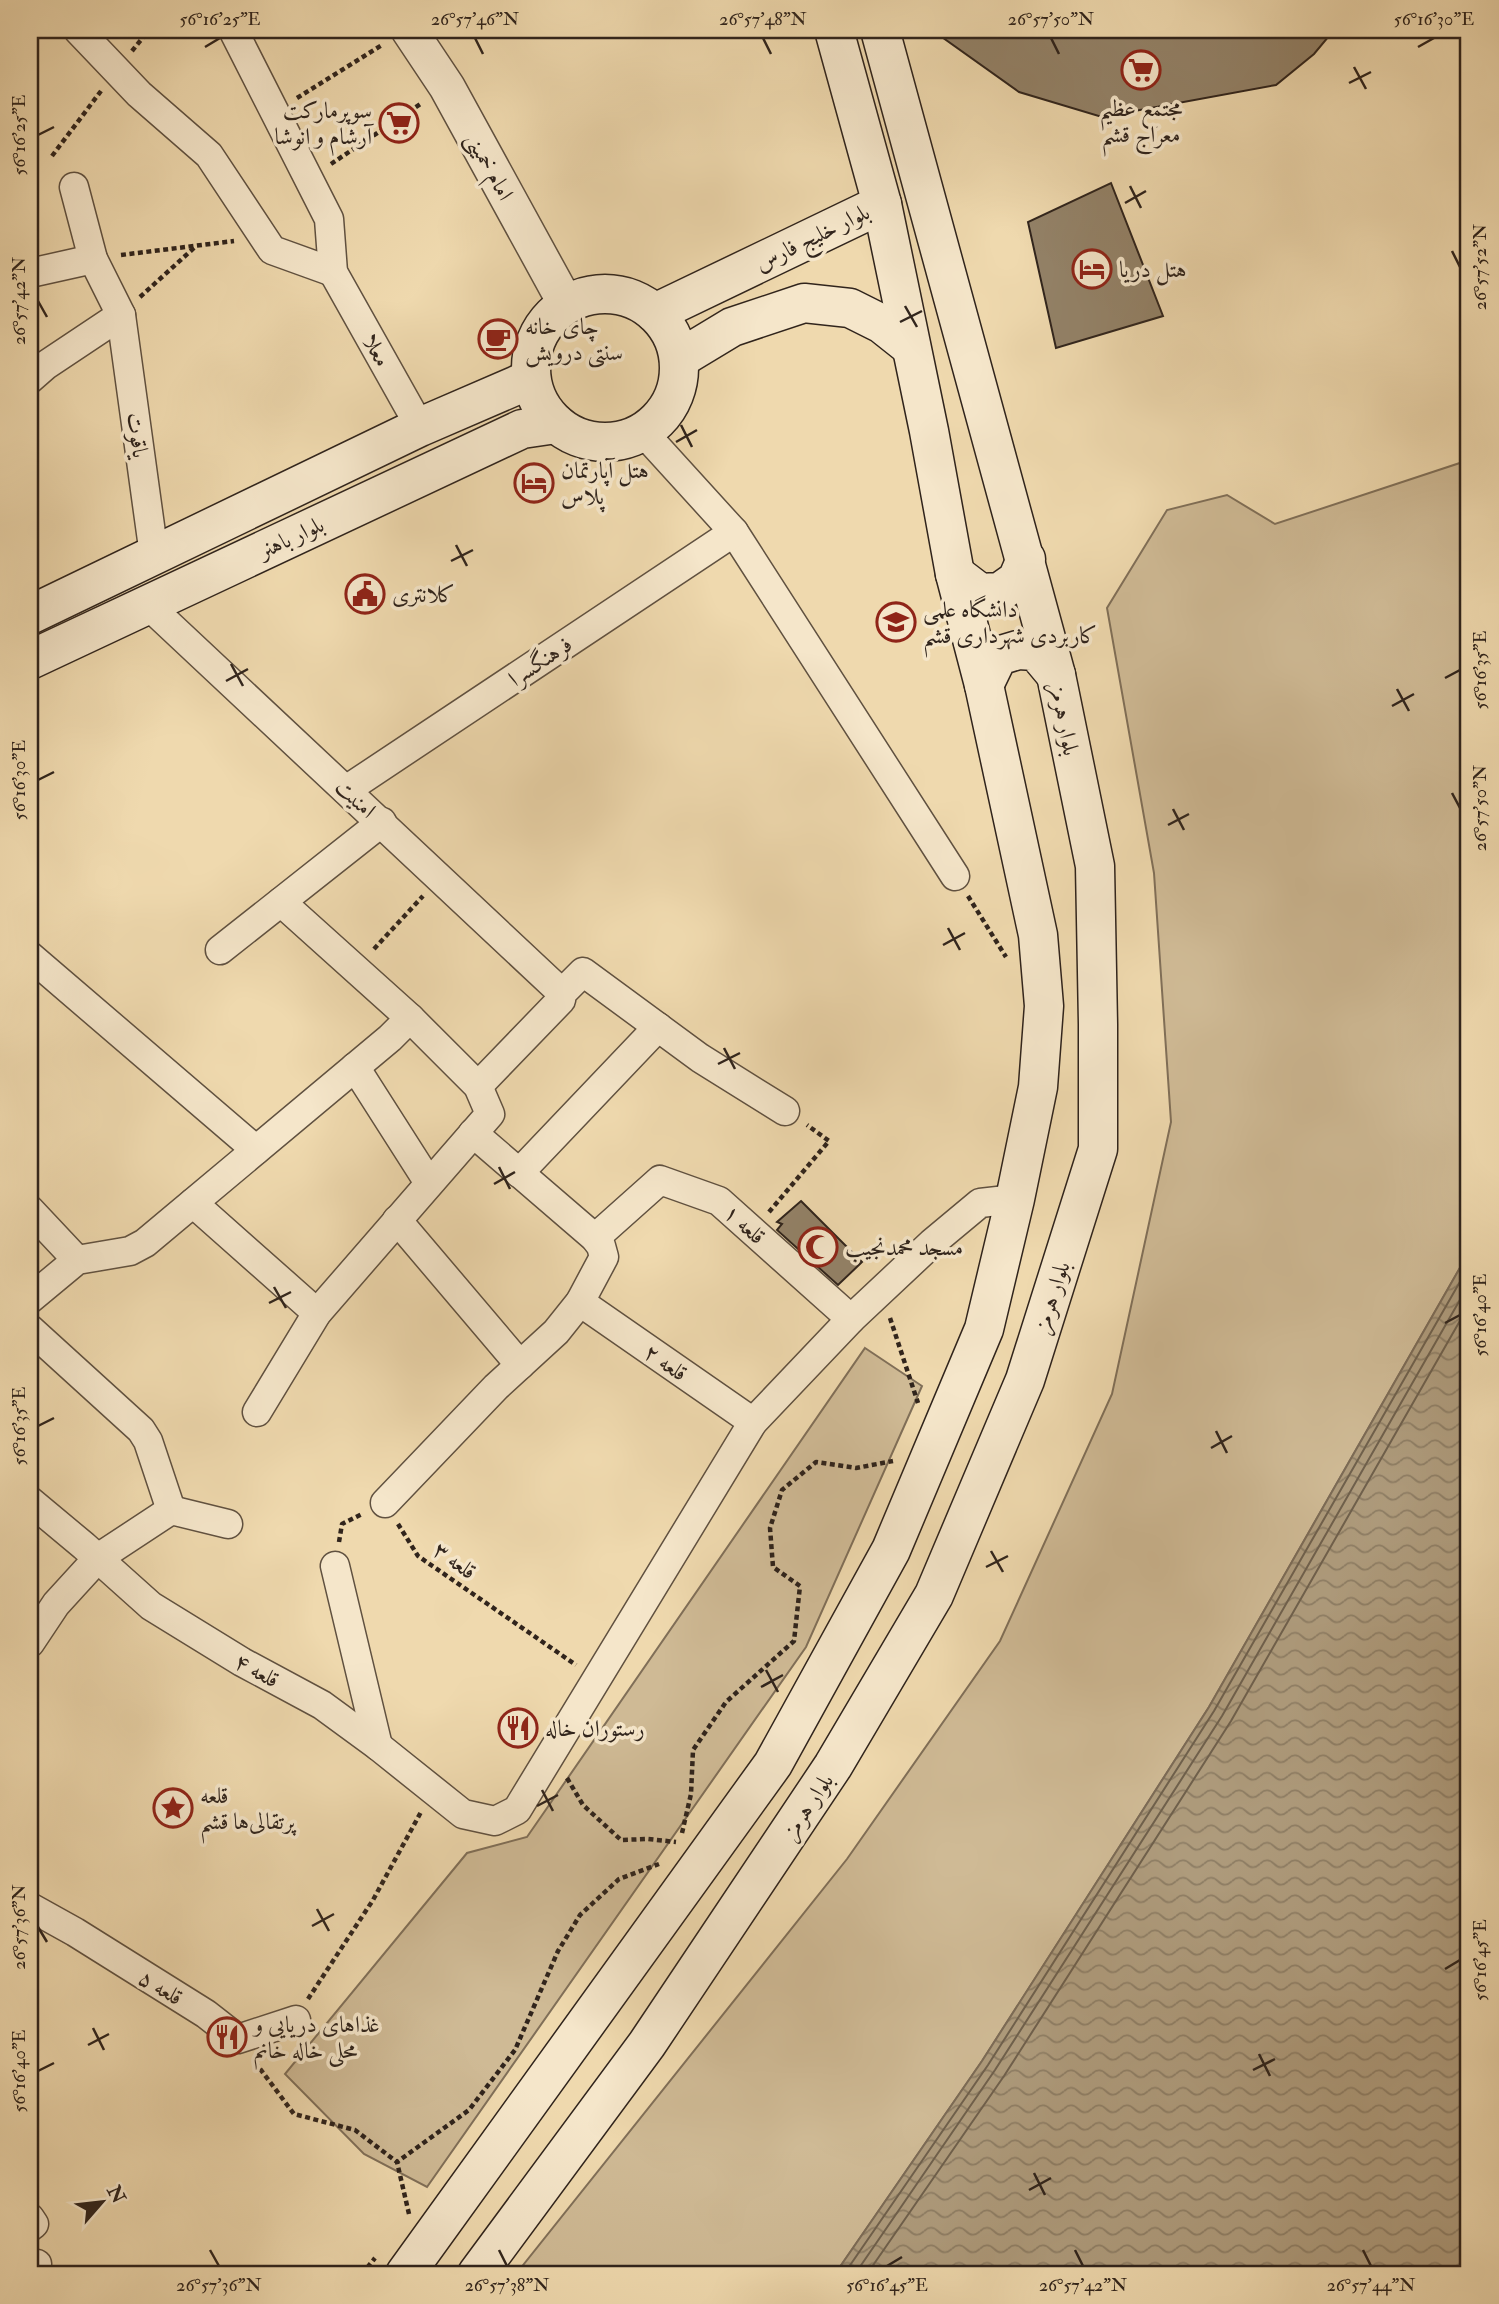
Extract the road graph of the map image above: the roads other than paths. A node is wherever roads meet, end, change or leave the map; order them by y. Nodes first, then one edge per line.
1 (78, 30) edge
2 (233, 30) edge
3 (834, 30) edge
4 (880, 30) edge
5 (397, 37) edge
6 (74, 187) dead end
7 (882, 204) junction
8 (93, 259) junction
9 (333, 272) junction
10 (30, 273) edge
11 (566, 304) junction
12 (655, 313) junction
13 (121, 315) junction
14 (911, 347) junction
15 (679, 359) junction
16 (30, 379) edge
17 (531, 379) junction
18 (556, 424) junction
19 (420, 428) junction
20 (643, 432) junction
21 (734, 532) junction
22 (154, 555) junction
23 (1026, 559) junction
24 (955, 574) junction
25 (148, 605) junction
26 (31, 612) edge
27 (30, 660) edge
28 (1056, 674) junction
29 (984, 685) junction
30 (346, 790) junction
31 (382, 822) junction
32 (955, 876) road end
33 (281, 902) junction
34 (220, 950) dead end
35 (30, 956) edge
36 (562, 993) junction
37 (411, 1018) junction
38 (658, 1027) junction
39 (355, 1067) junction
40 (478, 1086) junction
41 (785, 1111) road end
42 (472, 1133) junction
43 (256, 1150) junction
44 (519, 1173) junction
45 (429, 1183) junction
46 (1016, 1199) junction
47 (193, 1203) junction
48 (30, 1210) edge
49 (397, 1220) junction
50 (595, 1238) junction
51 (77, 1260) junction
52 (30, 1299) edge
53 (580, 1301) junction
54 (317, 1312) junction
55 (851, 1319) junction
56 (30, 1329) edge
57 (520, 1365) junction
58 (257, 1412) dead end
59 (753, 1422) junction
60 (30, 1501) edge
61 (385, 1503) road end
62 (171, 1510) junction
63 (228, 1524) dead end
64 (98, 1558) junction
65 (335, 1566) road end
66 (30, 1643) edge
67 (378, 1746) junction
68 (30, 1908) edge
69 (296, 2020) road end
70 (30, 2218) edge
71 (30, 2227) edge
72 (412, 2265) edge
73 (477, 2274) edge

1 - 9 street
2 - 9 street
3 - 7 main road, بلوار خلیج فارس
4 - 23 main road, بلوار هرمز
5 - 11 street, امام خمینی
6 - 8 street, یاقوت
7 - 12 main road, بلوار خلیج فارس
7 - 14 main road
8 - 10 street
8 - 13 street, یاقوت
9 - 19 street, معلا
11 - 12 main road
11 - 17 main road
12 - 15 main road
13 - 16 street
13 - 22 street, یاقوت
14 - 15 main road
14 - 24 main road
15 - 20 main road
17 - 18 main road
17 - 19 main road, بلوار باهنر
18 - 20 main road
18 - 25 main road, بلوار باهنر
19 - 22 main road, بلوار باهنر
20 - 21 street
21 - 30 street, فرهنگسرا
21 - 32 street
22 - 26 main road, بلوار باهنر
23 - 24 main road
23 - 28 main road, بلوار هرمز
24 - 29 main road
25 - 27 main road, بلوار باهنر
25 - 30 street, امنیت
28 - 29 main road
28 - 73 main road, بلوار هرمز
29 - 46 main road
30 - 31 street, امنیت
31 - 33 street
31 - 36 street, امنیت
33 - 34 street
33 - 37 street
35 - 43 street
36 - 38 street
36 - 40 street
37 - 39 street
37 - 40 street
38 - 41 street
38 - 44 street
39 - 43 street
39 - 45 street
40 - 42 street
42 - 44 street
42 - 45 street
43 - 47 street
44 - 50 street
45 - 49 street
46 - 55 street
46 - 72 main road
47 - 51 street
47 - 54 street
48 - 51 street
49 - 54 street
49 - 57 street
50 - 53 street
50 - 55 street, قلعه ۱
51 - 52 street
53 - 57 street
53 - 59 street, قلعه ۲
54 - 58 street
55 - 59 street
56 - 62 street
57 - 61 street
59 - 67 street, قلعه ۴
60 - 64 street, قلعه ۴
62 - 63 street
62 - 64 street
64 - 66 street
64 - 67 street, قلعه ۴
65 - 67 street
68 - 69 street, قلعه ۵
70 - 71 street

